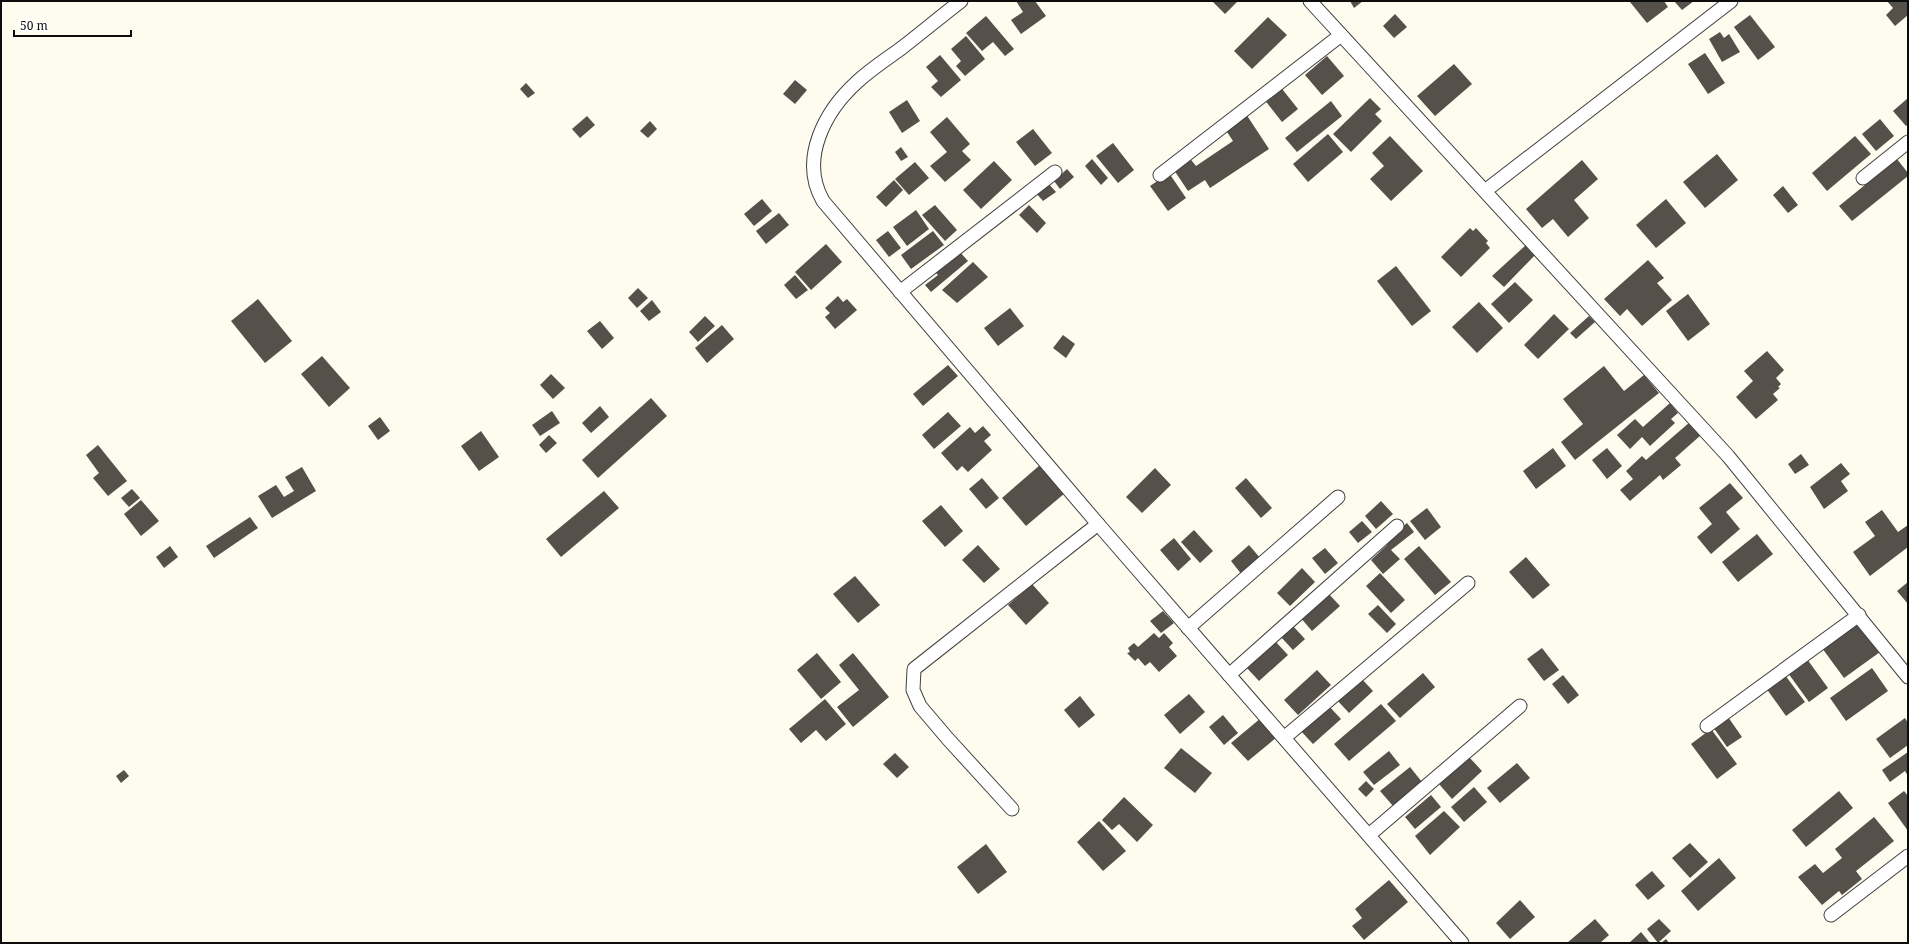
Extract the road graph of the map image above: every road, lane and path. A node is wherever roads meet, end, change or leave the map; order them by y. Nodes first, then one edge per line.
1 (961, 1) edge
2 (1310, 1) edge
3 (1731, 1) edge
4 (1341, 35) junction
5 (1908, 142) edge
6 (1055, 172) dead end
7 (1160, 175) dead end
8 (1863, 178) dead end
9 (1485, 191) junction
10 (900, 292) junction
11 (1338, 497) dead end
12 (1098, 524) junction
13 (1397, 526) dead end
14 (1468, 583) dead end
15 (1859, 615) junction
16 (1188, 628) junction
17 (1229, 675) junction
18 (1908, 677) edge
19 (1520, 706) dead end
20 (1707, 726) dead end
21 (1285, 737) junction
22 (1012, 809) dead end
23 (1369, 835) junction
24 (1908, 856) edge
25 (1831, 915) dead end
26 (1462, 943) edge

1 - 10 street
2 - 4 street
3 - 9 street
4 - 7 street
4 - 9 street
5 - 8 street
6 - 10 street
9 - 15 street
10 - 12 street
11 - 16 street
12 - 16 street
12 - 22 street
13 - 17 street
14 - 21 street
15 - 18 street
15 - 20 street
16 - 17 street
17 - 21 street
19 - 23 street
21 - 23 street
23 - 26 street
24 - 25 street

